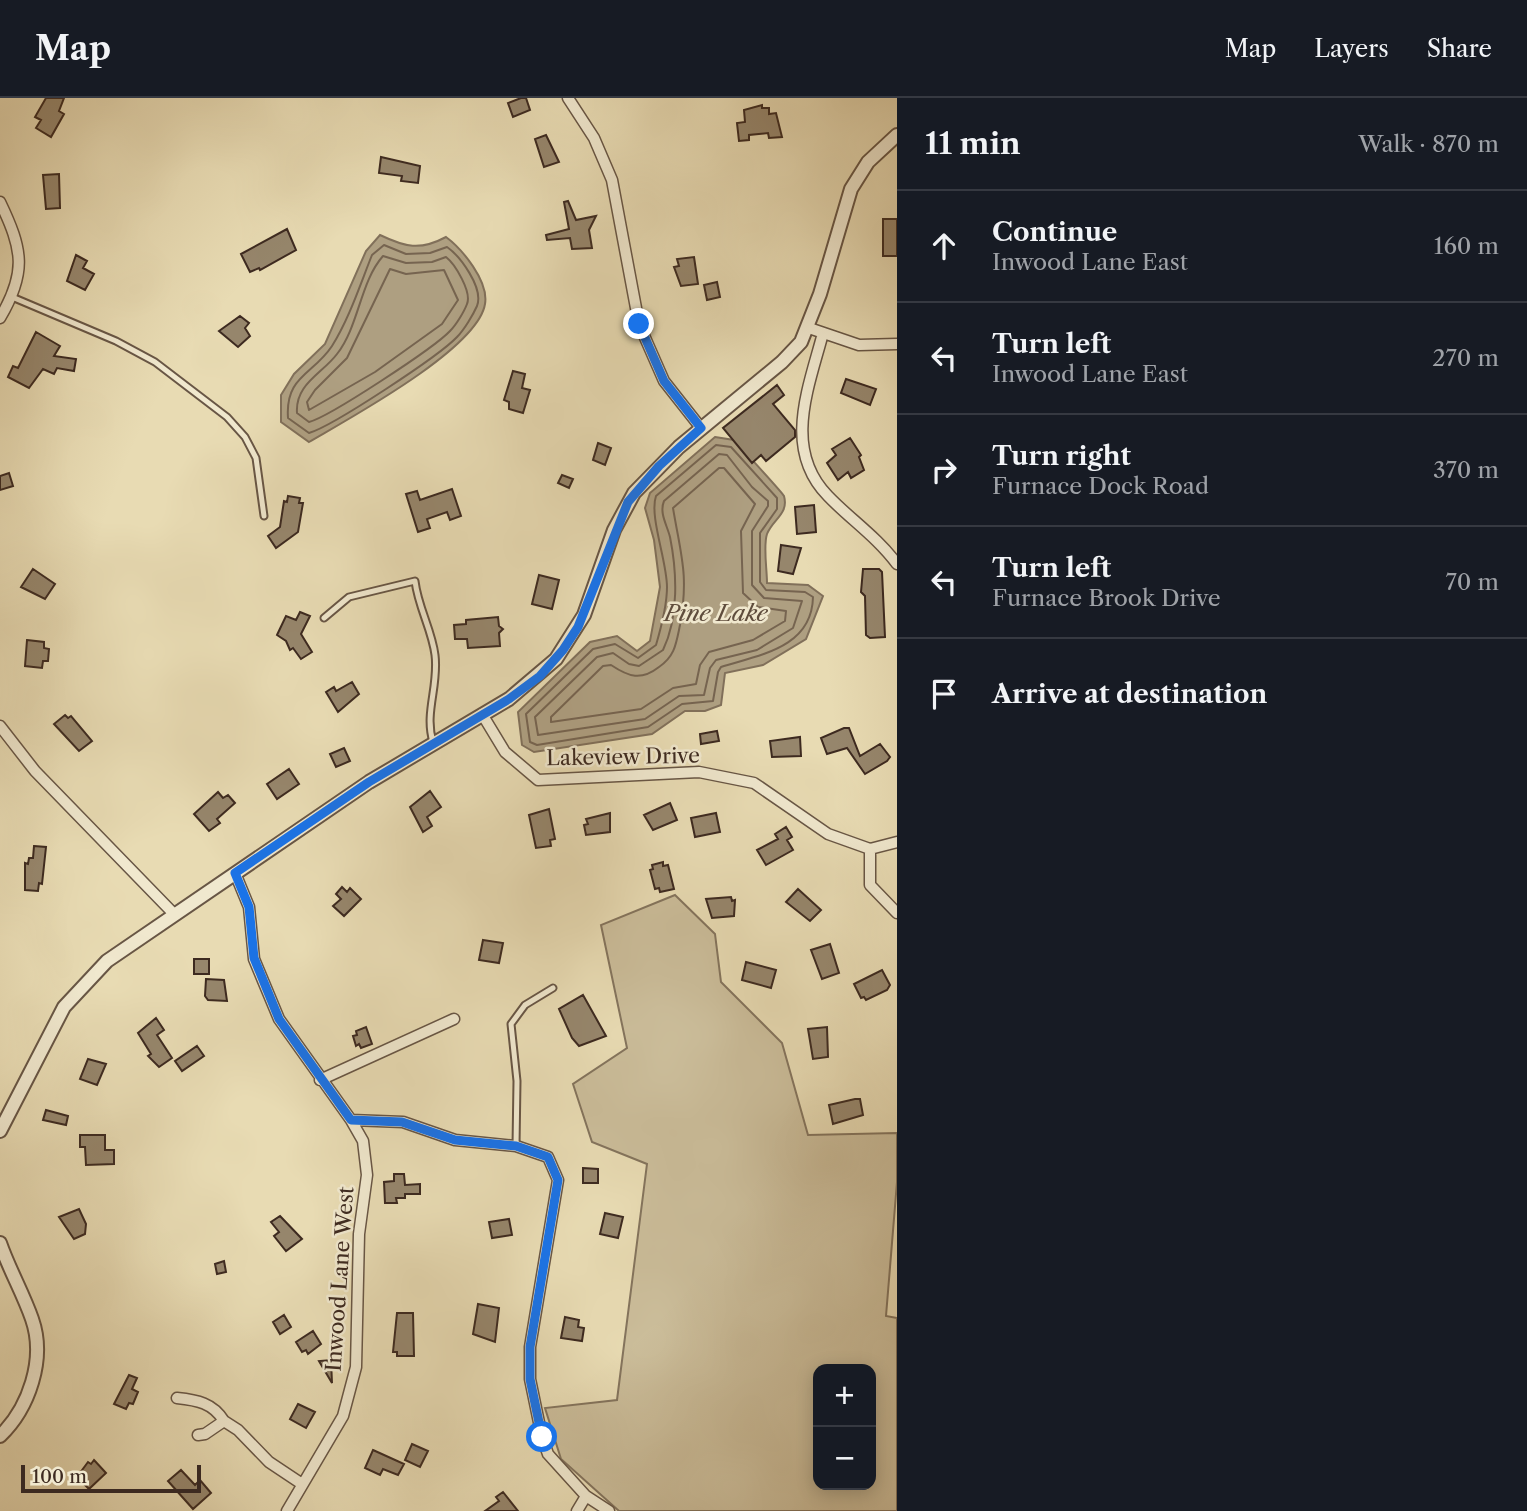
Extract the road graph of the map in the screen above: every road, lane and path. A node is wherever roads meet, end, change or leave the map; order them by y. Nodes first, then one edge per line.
1 (568, 98) edge
2 (897, 135) edge
3 (0, 202) edge
4 (12, 297) junction
5 (0, 318) edge
6 (808, 328) junction
7 (823, 333) junction
8 (897, 344) edge
9 (701, 428) junction
10 (264, 516) dead end
11 (897, 564) edge
12 (324, 618) dead end
13 (482, 714) junction
14 (0, 726) edge
15 (433, 742) junction
16 (897, 842) edge
17 (870, 849) junction
18 (235, 873) junction
19 (897, 913) edge
20 (174, 914) junction
21 (553, 988) dead end
22 (454, 1019) dead end
23 (320, 1080) junction
24 (351, 1120) junction
25 (0, 1131) edge
26 (516, 1146) junction
27 (0, 1243) edge
28 (177, 1398) dead end
29 (224, 1421) junction
30 (198, 1435) dead end
31 (0, 1436) edge
32 (302, 1484) junction
33 (586, 1496) junction
34 (287, 1511) edge
35 (577, 1511) edge
36 (609, 1511) edge

1 - 9 street
2 - 6 street
3 - 4 street
4 - 5 street
4 - 10 lane
6 - 7 street
6 - 9 street
7 - 8 street
7 - 11 street
9 - 13 street
12 - 15 lane
13 - 15 street
13 - 17 street, Lakeview Drive
14 - 20 street
15 - 18 street
16 - 17 street
17 - 19 street
18 - 20 street
18 - 23 street, Inwood Lane West
20 - 25 street
21 - 26 lane
22 - 23 street
23 - 24 street, Inwood Lane West
24 - 26 street
24 - 32 street, Inwood Lane West
26 - 33 street
27 - 31 street
28 - 29 street
29 - 30 street
29 - 32 street
32 - 34 street, Inwood Lane West
33 - 35 street
33 - 36 street

